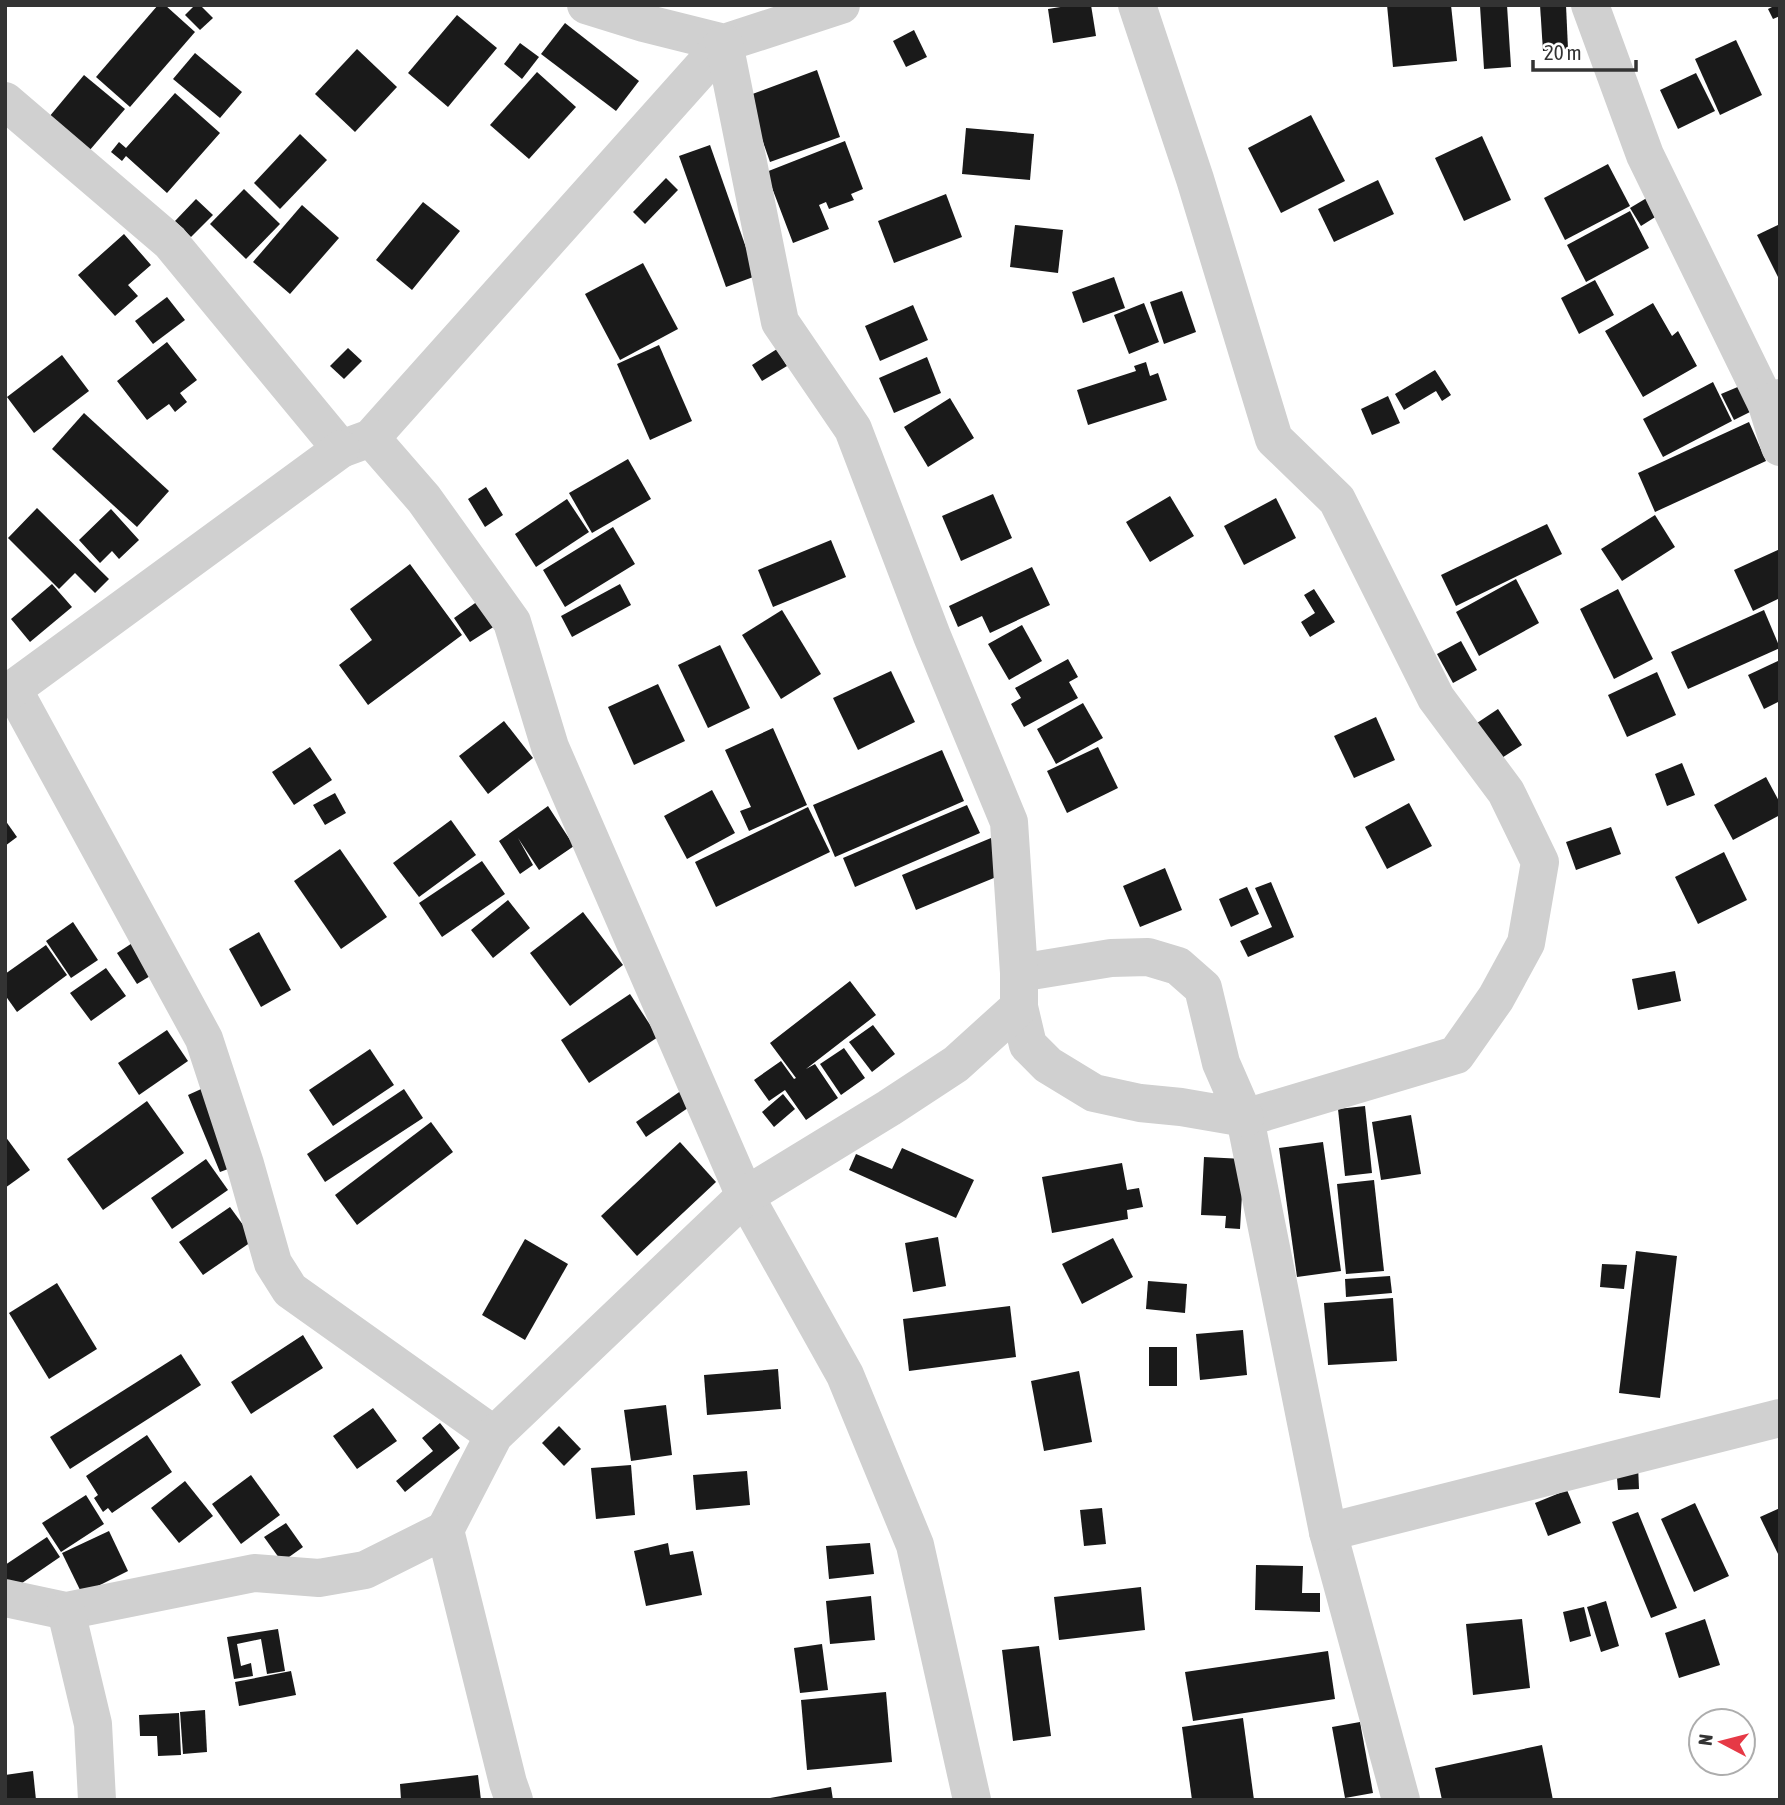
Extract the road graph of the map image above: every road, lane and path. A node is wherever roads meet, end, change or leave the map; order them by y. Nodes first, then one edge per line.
1 (586, 5) edge
2 (841, 5) edge
3 (1137, 5) edge
4 (1590, 5) edge
5 (724, 43) junction
6 (5, 101) edge
7 (1773, 401) edge
8 (356, 444) junction
9 (1780, 447) edge
10 (9, 692) edge
11 (1019, 990) junction
12 (1245, 1118) junction
13 (745, 1196) junction
14 (1780, 1418) edge
15 (494, 1435) junction
16 (445, 1530) junction
17 (1328, 1532) junction
18 (5, 1598) edge
19 (66, 1611) junction
20 (97, 1800) edge
21 (514, 1800) edge
22 (972, 1800) edge
23 (1401, 1800) edge

1 - 5 street
2 - 5 street
3 - 12 street
4 - 7 street
5 - 8 street
5 - 11 street
6 - 8 street
7 - 9 street
8 - 10 street
8 - 13 street
10 - 15 street
11 - 12 street
11 - 12 street
11 - 13 street
12 - 17 street
13 - 15 street
13 - 22 street
14 - 17 street
15 - 16 street
16 - 19 street
16 - 21 street
17 - 23 street
18 - 19 street
19 - 20 street

